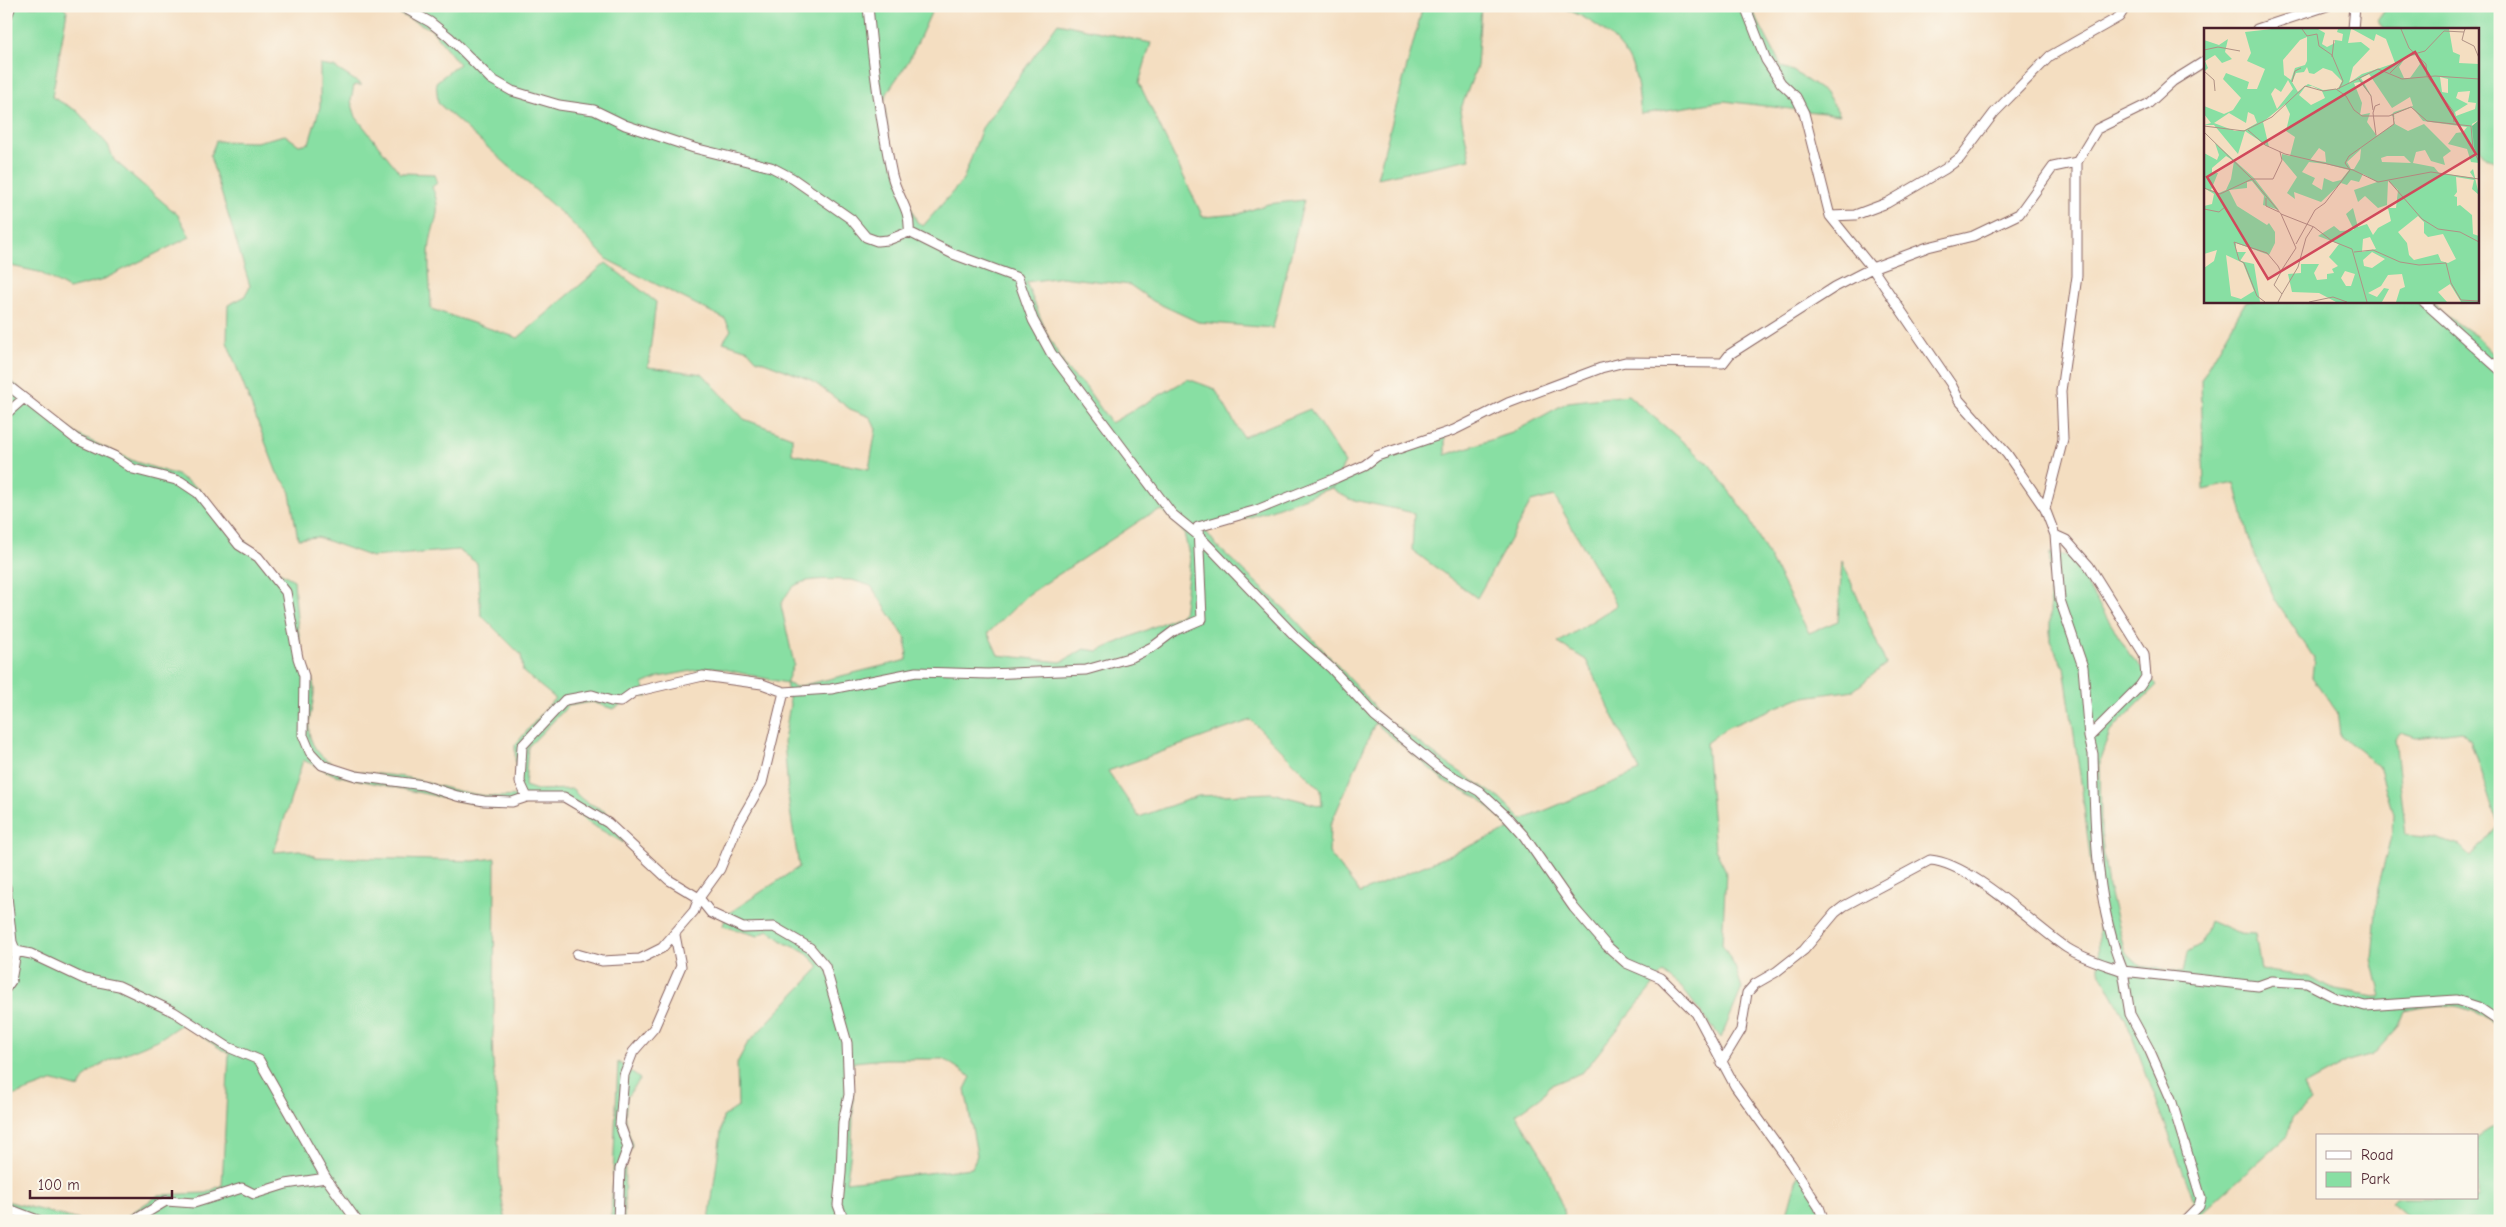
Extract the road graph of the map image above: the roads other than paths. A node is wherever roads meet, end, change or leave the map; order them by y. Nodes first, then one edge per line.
1 (11, 6) edge
2 (401, 6) edge
3 (868, 6) edge
4 (1745, 6) edge
5 (2126, 6) edge
6 (2327, 6) edge
7 (2355, 6) edge
8 (6, 19) edge
9 (2260, 28) edge
10 (2353, 28) edge
11 (2204, 61) edge
12 (2077, 162) junction
13 (1830, 216) junction
14 (909, 232) junction
15 (1872, 268) junction
16 (2425, 302) edge
17 (2500, 370) edge
18 (6, 384) edge
19 (23, 399) junction
20 (6, 414) edge
21 (2045, 509) junction
22 (2055, 535) junction
23 (1199, 536) junction
24 (784, 692) junction
25 (2089, 737) junction
26 (526, 797) junction
27 (6, 886) edge
28 (699, 898) junction
29 (674, 935) junction
30 (6, 949) edge
31 (16, 952) junction
32 (577, 954) dead end
33 (2123, 970) junction
34 (6, 988) edge
35 (2500, 1022) edge
36 (1722, 1063) junction
37 (326, 1178) junction
38 (6, 1208) edge
39 (40, 1221) edge
40 (134, 1221) edge
41 (356, 1221) edge
42 (618, 1221) edge
43 (844, 1221) edge
44 (1824, 1221) edge
45 (2184, 1221) edge

1 - 8 street
2 - 14 street
3 - 14 street
4 - 13 street
5 - 13 street
6 - 9 street
7 - 10 street
11 - 12 street
12 - 15 street
12 - 21 street
13 - 15 street
14 - 23 street
15 - 21 street
15 - 23 street
16 - 17 street
18 - 19 street
19 - 20 street
19 - 26 street
21 - 22 street
22 - 25 street
22 - 25 street
23 - 24 street
23 - 36 street
24 - 26 street
24 - 28 street
25 - 33 street
26 - 28 street
27 - 31 street
28 - 29 street
28 - 43 street
29 - 32 street
29 - 42 street
30 - 31 street
31 - 34 street
31 - 37 street
33 - 35 street
33 - 36 street
33 - 45 street
36 - 44 street
37 - 40 street
37 - 41 street
38 - 39 street

